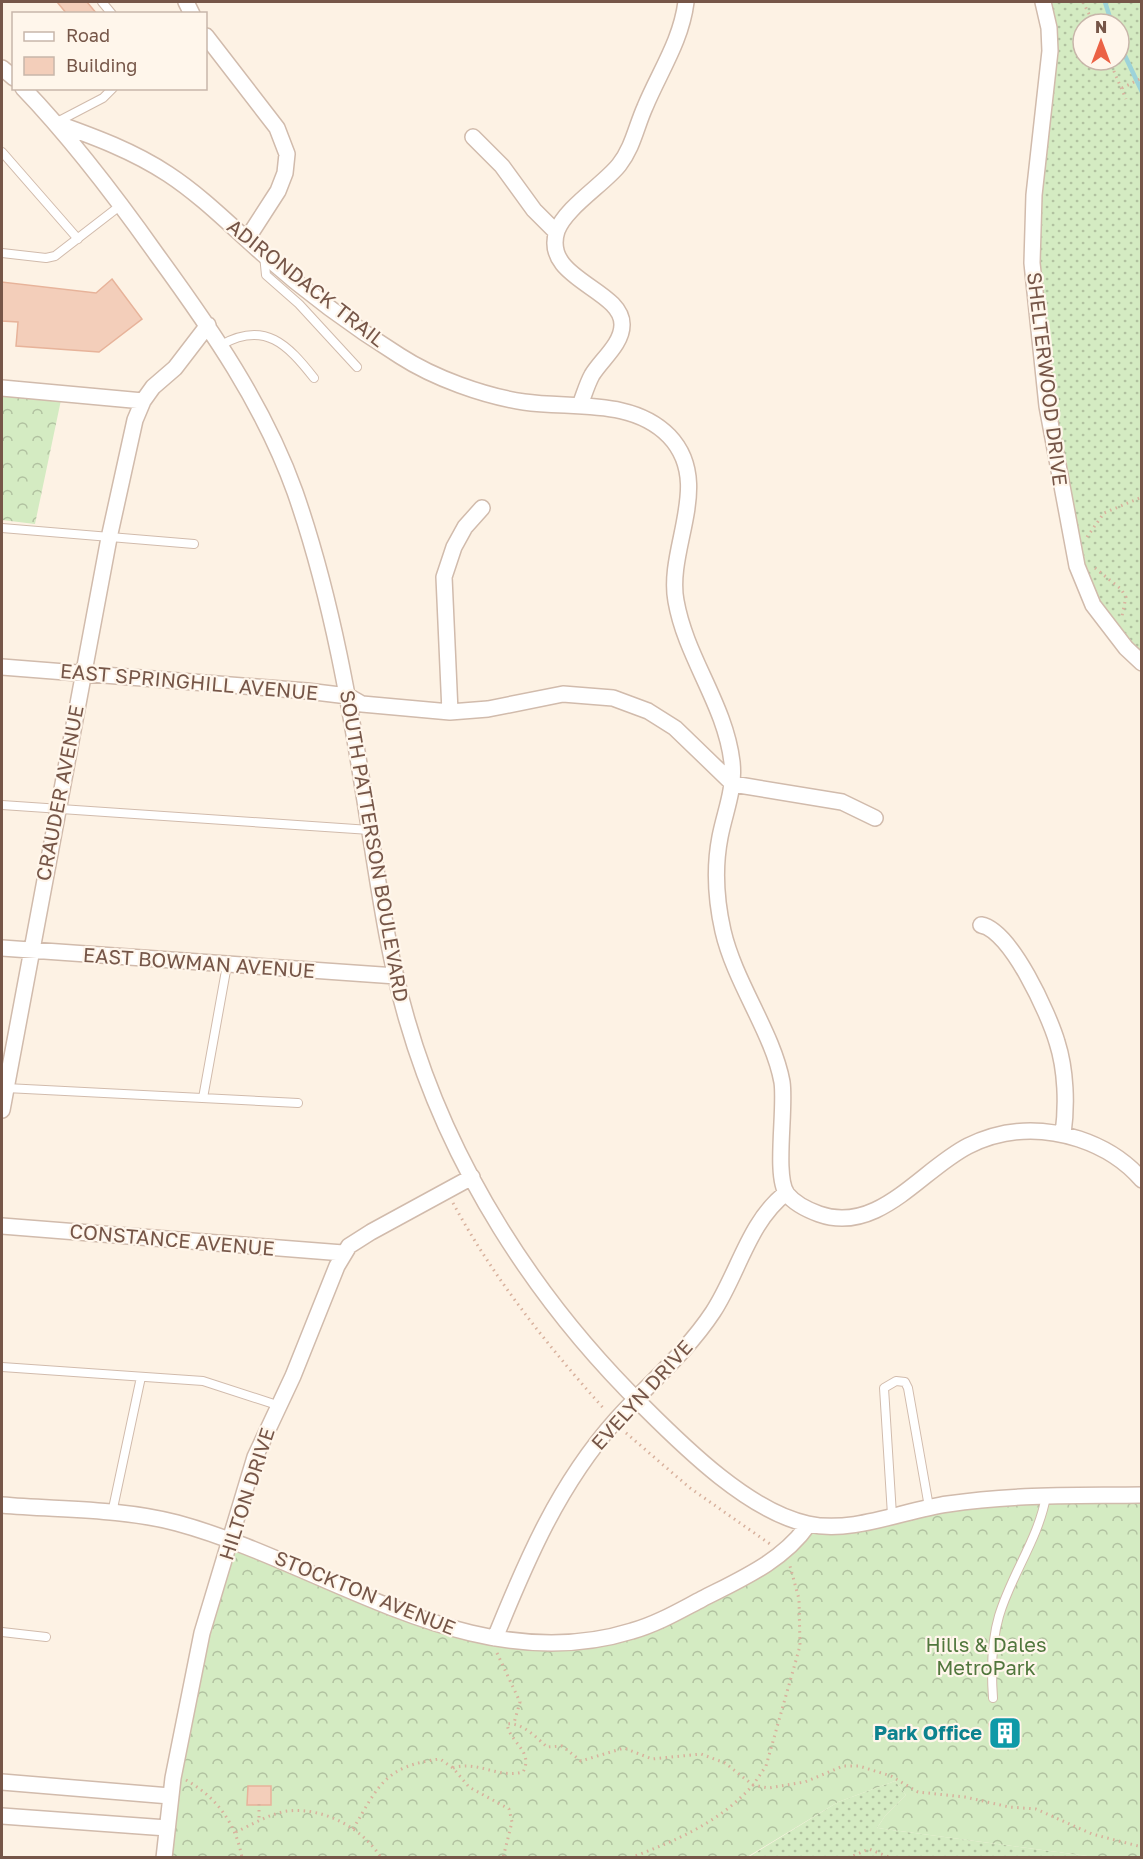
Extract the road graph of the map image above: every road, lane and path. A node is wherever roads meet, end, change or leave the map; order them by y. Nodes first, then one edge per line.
1 (686, 2) edge
2 (1043, 2) edge
3 (207, 37) edge
4 (1115, 72) edge
5 (1142, 78) edge
6 (1122, 88) junction
7 (25, 90) edge
8 (111, 90) edge
9 (1126, 99) dead end
10 (56, 123) junction
11 (473, 137) dead end
12 (2, 152) edge
13 (121, 205) junction
14 (556, 232) junction
15 (78, 239) junction
16 (247, 239) junction
17 (2, 253) edge
18 (264, 255) junction
19 (208, 325) junction
20 (221, 345) junction
21 (357, 367) dead end
22 (314, 378) dead end
23 (2, 388) edge
24 (143, 401) junction
25 (580, 405) junction
26 (1142, 497) edge
27 (482, 508) dead end
28 (2, 528) edge
29 (109, 538) junction
30 (194, 544) dead end
31 (1088, 548) dead end
32 (1093, 566) dead end
33 (1122, 620) dead end
34 (1142, 663) edge
35 (2, 667) edge
36 (84, 674) junction
37 (348, 696) junction
38 (450, 712) junction
39 (733, 784) junction
40 (2, 805) edge
41 (57, 810) junction
42 (875, 818) dead end
43 (370, 830) junction
44 (981, 925) dead end
45 (2, 948) edge
46 (30, 950) junction
47 (227, 965) junction
48 (396, 976) junction
49 (4, 1088) edge
50 (202, 1098) junction
51 (298, 1103) dead end
52 (2, 1110) edge
53 (1063, 1134) junction
54 (472, 1178) junction
55 (1142, 1180) edge
56 (446, 1191) junction
57 (786, 1193) junction
58 (2, 1226) edge
59 (343, 1253) junction
60 (2, 1367) edge
61 (141, 1377) junction
62 (636, 1399) junction
63 (277, 1406) junction
64 (615, 1421) junction
65 (1142, 1495) edge
66 (1046, 1496) junction
67 (2, 1505) edge
68 (929, 1508) junction
69 (112, 1513) junction
70 (892, 1515) junction
71 (808, 1524) junction
72 (231, 1541) junction
73 (783, 1553) junction
74 (2, 1632) edge
75 (46, 1637) dead end
76 (493, 1638) junction
77 (993, 1698) dead end
78 (513, 1723) junction
79 (453, 1768) junction
80 (173, 1778) junction
81 (2, 1782) edge
82 (753, 1785) junction
83 (170, 1796) junction
84 (259, 1804) dead end
85 (2, 1816) edge
86 (259, 1821) junction
87 (167, 1828) junction
88 (353, 1829) junction
89 (236, 1832) junction
90 (1142, 1847) edge
91 (164, 1857) edge
92 (242, 1857) edge
93 (381, 1857) edge
94 (503, 1857) edge
95 (630, 1857) edge
96 (848, 1857) edge
97 (891, 1857) edge

1 - 14 street
2 - 34 street, SHELTERWOOD DRIVE
3 - 16 street
4 - 6 path
5 - 6 path
6 - 9 path
7 - 10 street, SOUTH PATTERSON BOULEVARD
8 - 10 lane
10 - 13 street, SOUTH PATTERSON BOULEVARD
10 - 16 street, ADIRONDACK TRAIL
11 - 14 street
12 - 15 lane
13 - 15 lane
13 - 19 street, SOUTH PATTERSON BOULEVARD
14 - 25 street
15 - 17 lane
16 - 18 street, ADIRONDACK TRAIL
18 - 21 lane
18 - 25 street, ADIRONDACK TRAIL
19 - 20 street, SOUTH PATTERSON BOULEVARD
19 - 24 street, CRAUDER AVENUE
20 - 22 lane
20 - 37 street, SOUTH PATTERSON BOULEVARD
23 - 24 street
24 - 29 street, CRAUDER AVENUE
25 - 39 street, ADIRONDACK TRAIL
26 - 31 path
27 - 38 street
28 - 29 lane
29 - 30 lane
29 - 36 street, CRAUDER AVENUE
32 - 33 path
35 - 36 street, EAST SPRINGHILL AVENUE
36 - 37 street, EAST SPRINGHILL AVENUE
36 - 41 street, CRAUDER AVENUE
37 - 38 street, EAST SPRINGHILL AVENUE
37 - 43 street, SOUTH PATTERSON BOULEVARD
38 - 39 street, EAST SPRINGHILL AVENUE
39 - 42 street
39 - 57 street, ADIRONDACK TRAIL
40 - 41 lane
41 - 43 lane
41 - 46 street, CRAUDER AVENUE
43 - 48 street, SOUTH PATTERSON BOULEVARD
44 - 53 street
45 - 46 street, EAST BOWMAN AVENUE
46 - 47 street, EAST BOWMAN AVENUE
46 - 49 street, CRAUDER AVENUE
47 - 48 street, EAST BOWMAN AVENUE
47 - 50 lane
48 - 54 street, SOUTH PATTERSON BOULEVARD
49 - 50 lane
49 - 52 street, CRAUDER AVENUE
50 - 51 lane
53 - 55 street
53 - 57 street
54 - 56 street
54 - 62 street, SOUTH PATTERSON BOULEVARD
56 - 59 street
56 - 64 path
57 - 62 street, EVELYN DRIVE
58 - 59 street, CONSTANCE AVENUE
59 - 63 street, HILTON DRIVE
60 - 61 lane
61 - 63 lane
61 - 69 lane
62 - 64 street, EVELYN DRIVE
62 - 71 street, SOUTH PATTERSON BOULEVARD
63 - 72 street, HILTON DRIVE
64 - 73 path
64 - 76 street, EVELYN DRIVE
65 - 66 street, SOUTH PATTERSON BOULEVARD
66 - 68 street, SOUTH PATTERSON BOULEVARD
66 - 77 lane
67 - 69 street, STOCKTON AVENUE
68 - 70 street, SOUTH PATTERSON BOULEVARD
68 - 70 lane
69 - 72 street, STOCKTON AVENUE
70 - 71 street, SOUTH PATTERSON BOULEVARD
71 - 73 street, STOCKTON AVENUE
72 - 76 street, STOCKTON AVENUE
72 - 80 street, HILTON DRIVE
73 - 76 street, STOCKTON AVENUE
73 - 82 path
74 - 75 lane
76 - 78 path
78 - 79 path
78 - 82 path
79 - 88 path
79 - 94 path
80 - 83 street, HILTON DRIVE
80 - 89 path
81 - 83 street
82 - 90 path
82 - 95 path
83 - 87 street, HILTON DRIVE
84 - 86 path
85 - 87 street
86 - 88 path
86 - 89 path
87 - 91 street, HILTON DRIVE
88 - 93 path
89 - 92 path
96 - 97 path

